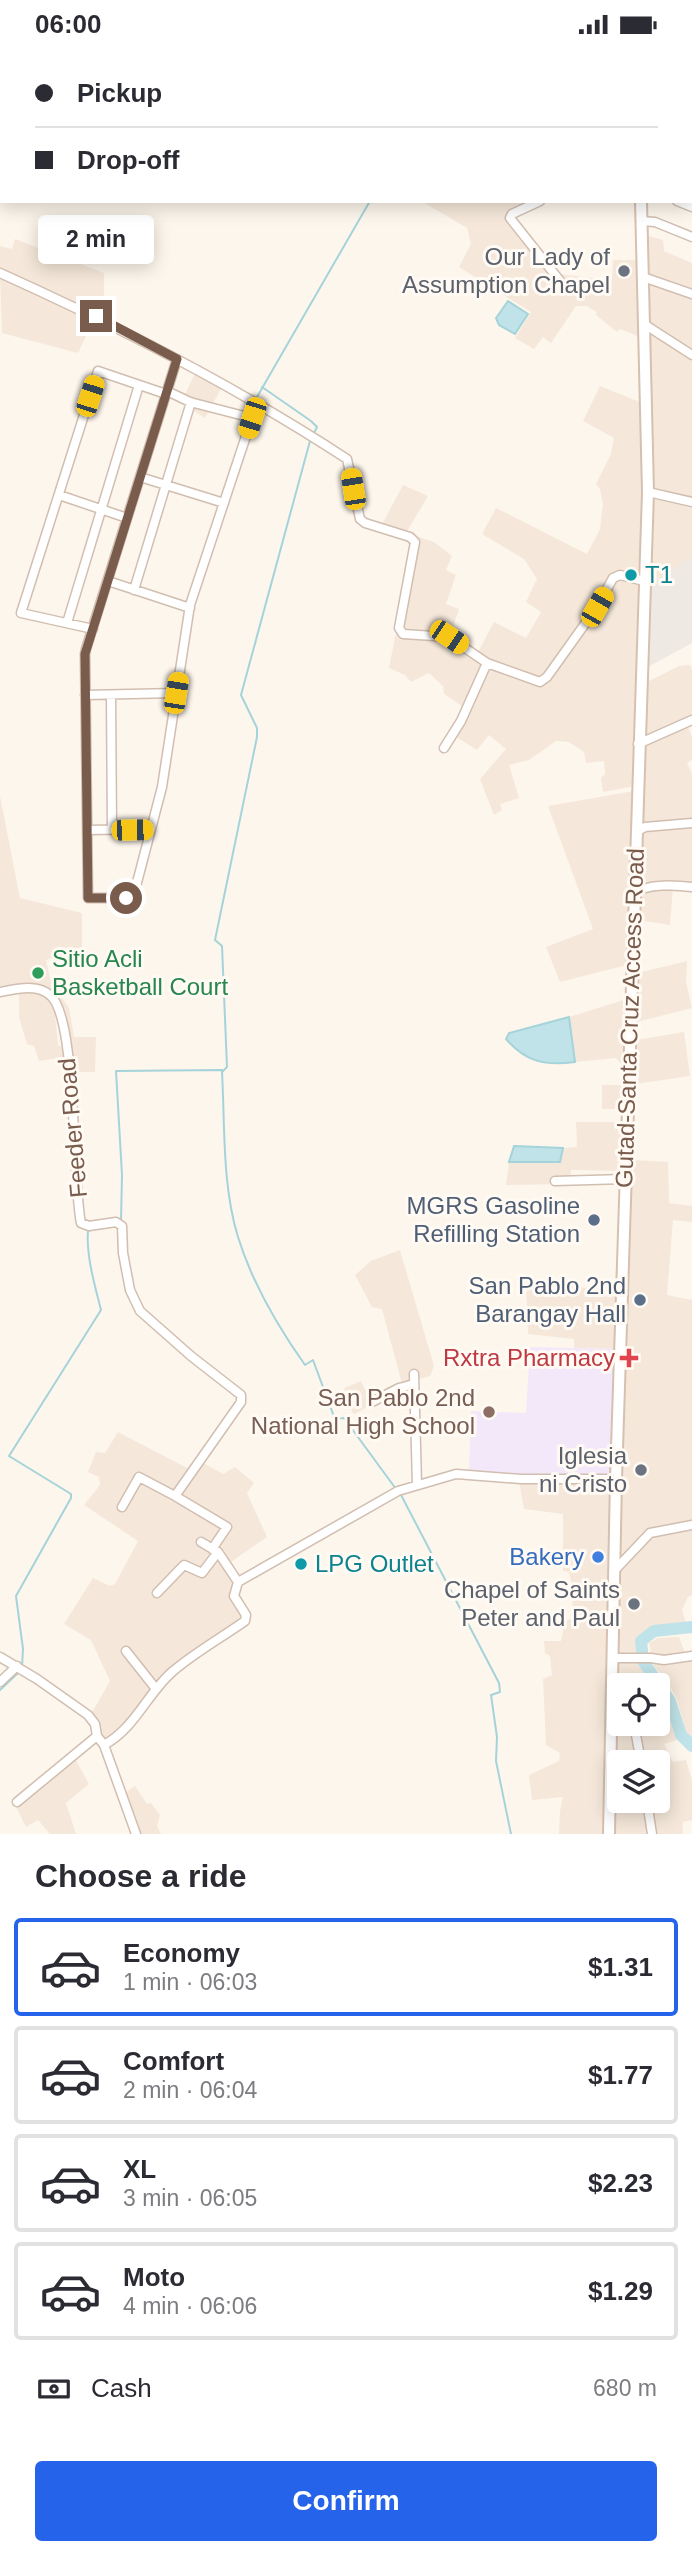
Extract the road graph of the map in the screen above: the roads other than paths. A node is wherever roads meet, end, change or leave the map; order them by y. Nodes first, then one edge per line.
1 (536, 203) edge
2 (641, 203) edge
3 (641, 221) junction
4 (692, 237) edge
5 (0, 273) edge
6 (642, 277) junction
7 (564, 286) dead end
8 (692, 294) edge
9 (643, 324) junction
10 (692, 355) edge
11 (177, 359) junction
12 (139, 385) junction
13 (167, 392) junction
14 (191, 402) junction
15 (140, 477) junction
16 (166, 485) junction
17 (648, 492) junction
18 (59, 495) junction
19 (224, 502) junction
20 (692, 502) edge
21 (101, 509) junction
22 (127, 519) junction
23 (108, 581) junction
24 (644, 582) junction
25 (134, 590) junction
26 (190, 608) junction
27 (67, 623) junction
28 (93, 629) junction
29 (487, 663) junction
30 (176, 693) junction
31 (85, 695) junction
32 (110, 695) junction
33 (692, 720) edge
34 (638, 744) junction
35 (444, 748) dead end
36 (692, 823) edge
37 (151, 829) junction
38 (87, 830) junction
39 (112, 830) junction
40 (636, 832) junction
41 (692, 887) edge
42 (634, 894) junction
43 (0, 992) edge
44 (625, 1179) junction
45 (555, 1181) dead end
46 (414, 1374) dead end
47 (414, 1384) junction
48 (372, 1402) dead end
49 (616, 1479) junction
50 (417, 1485) junction
51 (174, 1496) junction
52 (122, 1507) dead end
53 (692, 1525) edge
54 (201, 1542) dead end
55 (215, 1550) junction
56 (615, 1570) junction
57 (238, 1582) junction
58 (157, 1593) dead end
59 (126, 1651) dead end
60 (692, 1656) edge
61 (0, 1657) edge
62 (613, 1658) junction
63 (20, 1668) junction
64 (614, 1673) edge
65 (0, 1682) edge
66 (156, 1689) junction
67 (97, 1736) junction
68 (614, 1736) edge
69 (104, 1745) junction
70 (17, 1802) dead end
71 (649, 1813) edge
72 (136, 1834) edge
73 (609, 1834) edge
74 (652, 1834) edge

1 - 7 street
2 - 3 main road, Gutad-Santa Cruz Access Road
3 - 4 street
3 - 6 main road, Gutad-Santa Cruz Access Road
5 - 11 street
6 - 8 street
6 - 9 main road, Gutad-Santa Cruz Access Road
9 - 10 street
9 - 17 main road, Gutad-Santa Cruz Access Road
11 - 13 street
11 - 29 street
12 - 13 street
12 - 18 street
12 - 21 street
13 - 14 street
13 - 15 street
14 - 16 street
14 - 19 street
15 - 16 street
15 - 22 street
16 - 19 street
16 - 25 street
17 - 20 street
17 - 24 main road, Gutad-Santa Cruz Access Road
18 - 21 street
18 - 27 street
19 - 26 street
21 - 22 street
21 - 27 street
22 - 23 street
23 - 25 street
23 - 28 street
24 - 29 street
24 - 34 main road, Gutad-Santa Cruz Access Road
25 - 26 street
26 - 30 street
27 - 28 street
28 - 31 street
29 - 35 street
30 - 32 street
30 - 37 street
31 - 32 street
31 - 38 street
32 - 39 street
33 - 34 street
34 - 40 main road, Gutad-Santa Cruz Access Road
36 - 40 street
37 - 38 street
37 - 39 street
38 - 39 street
40 - 42 main road, Gutad-Santa Cruz Access Road
41 - 42 street
42 - 44 main road, Gutad-Santa Cruz Access Road
43 - 51 street, Feeder Road
44 - 45 street
44 - 49 main road, Gutad-Santa Cruz Access Road
46 - 47 street
47 - 48 street
47 - 50 street
49 - 50 street
49 - 56 main road, Gutad-Santa Cruz Access Road
50 - 57 street
51 - 52 street
51 - 55 street
53 - 56 street
54 - 55 street
55 - 57 street
55 - 58 street
56 - 62 main road, Gutad-Santa Cruz Access Road
57 - 66 street
59 - 66 street
60 - 62 street
61 - 63 street
62 - 64 main road, Gutad-Santa Cruz Access Road
63 - 65 street
63 - 67 street
66 - 69 street
67 - 69 street
67 - 70 street
68 - 73 main road, Gutad-Santa Cruz Access Road
69 - 72 street
71 - 74 street

